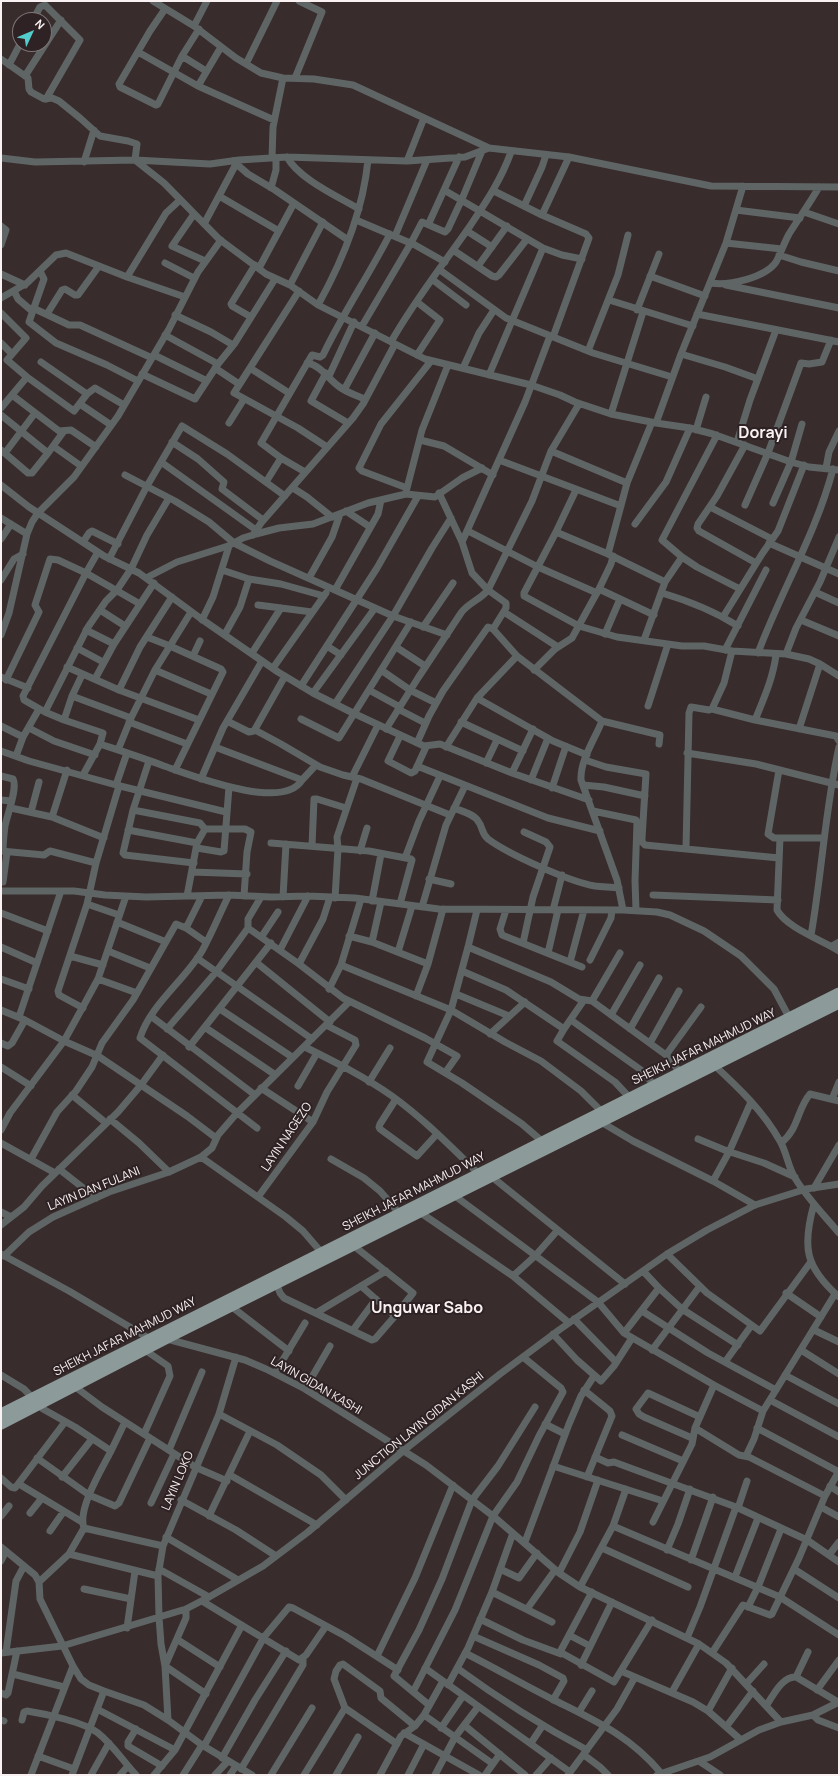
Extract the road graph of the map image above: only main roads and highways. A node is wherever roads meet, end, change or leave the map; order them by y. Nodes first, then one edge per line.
1 (839, 993) edge
2 (839, 1003) edge
3 (602, 1117) junction
4 (35, 1401) junction
5 (1, 1414) edge
6 (1, 1424) edge

1 - 3 main road, SHEIKH JAFAR MAHMUD WAY
2 - 3 main road, SHEIKH JAFAR MAHMUD WAY
3 - 4 main road, SHEIKH JAFAR MAHMUD WAY
3 - 4 main road, SHEIKH JAFAR MAHMUD WAY
4 - 5 main road, SHEIKH JAFAR MAHMUD WAY
4 - 6 main road, SHEIKH JAFAR MAHMUD WAY

